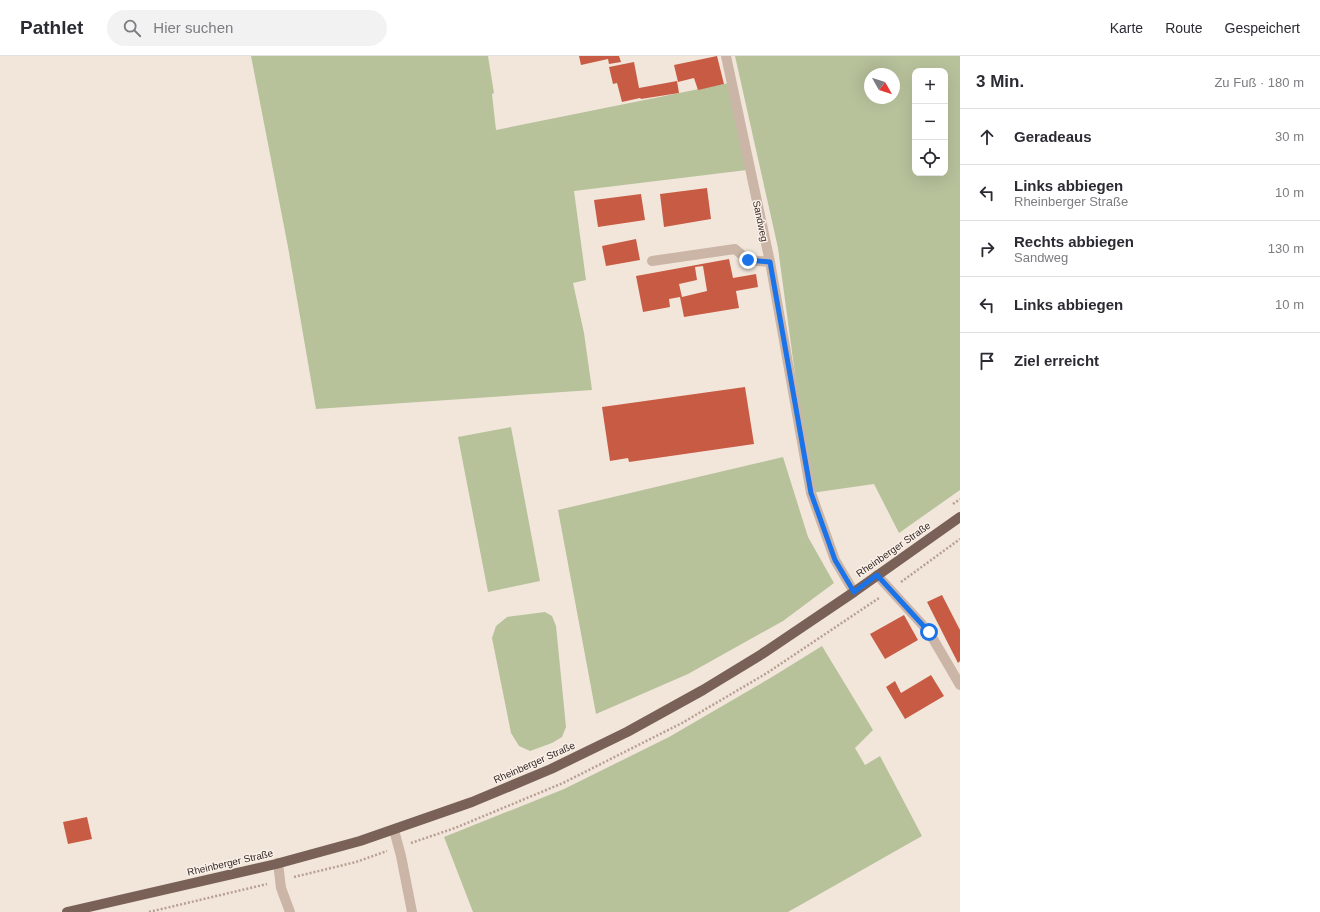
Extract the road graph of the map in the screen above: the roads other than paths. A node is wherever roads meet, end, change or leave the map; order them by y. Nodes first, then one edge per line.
1 (726, 56) edge
2 (652, 261) dead end
3 (770, 262) junction
4 (960, 516) edge
5 (877, 575) junction
6 (854, 592) junction
7 (960, 685) edge
8 (394, 830) junction
9 (278, 863) junction
10 (67, 912) edge
11 (290, 912) edge
12 (412, 912) edge

1 - 3 street, Sandweg
2 - 3 street
3 - 6 street, Sandweg
4 - 5 main road, Rheinberger Straße
5 - 6 main road, Rheinberger Straße
5 - 7 street
6 - 8 main road, Rheinberger Straße
8 - 9 main road, Rheinberger Straße
8 - 12 street
9 - 10 main road, Rheinberger Straße
9 - 11 street

